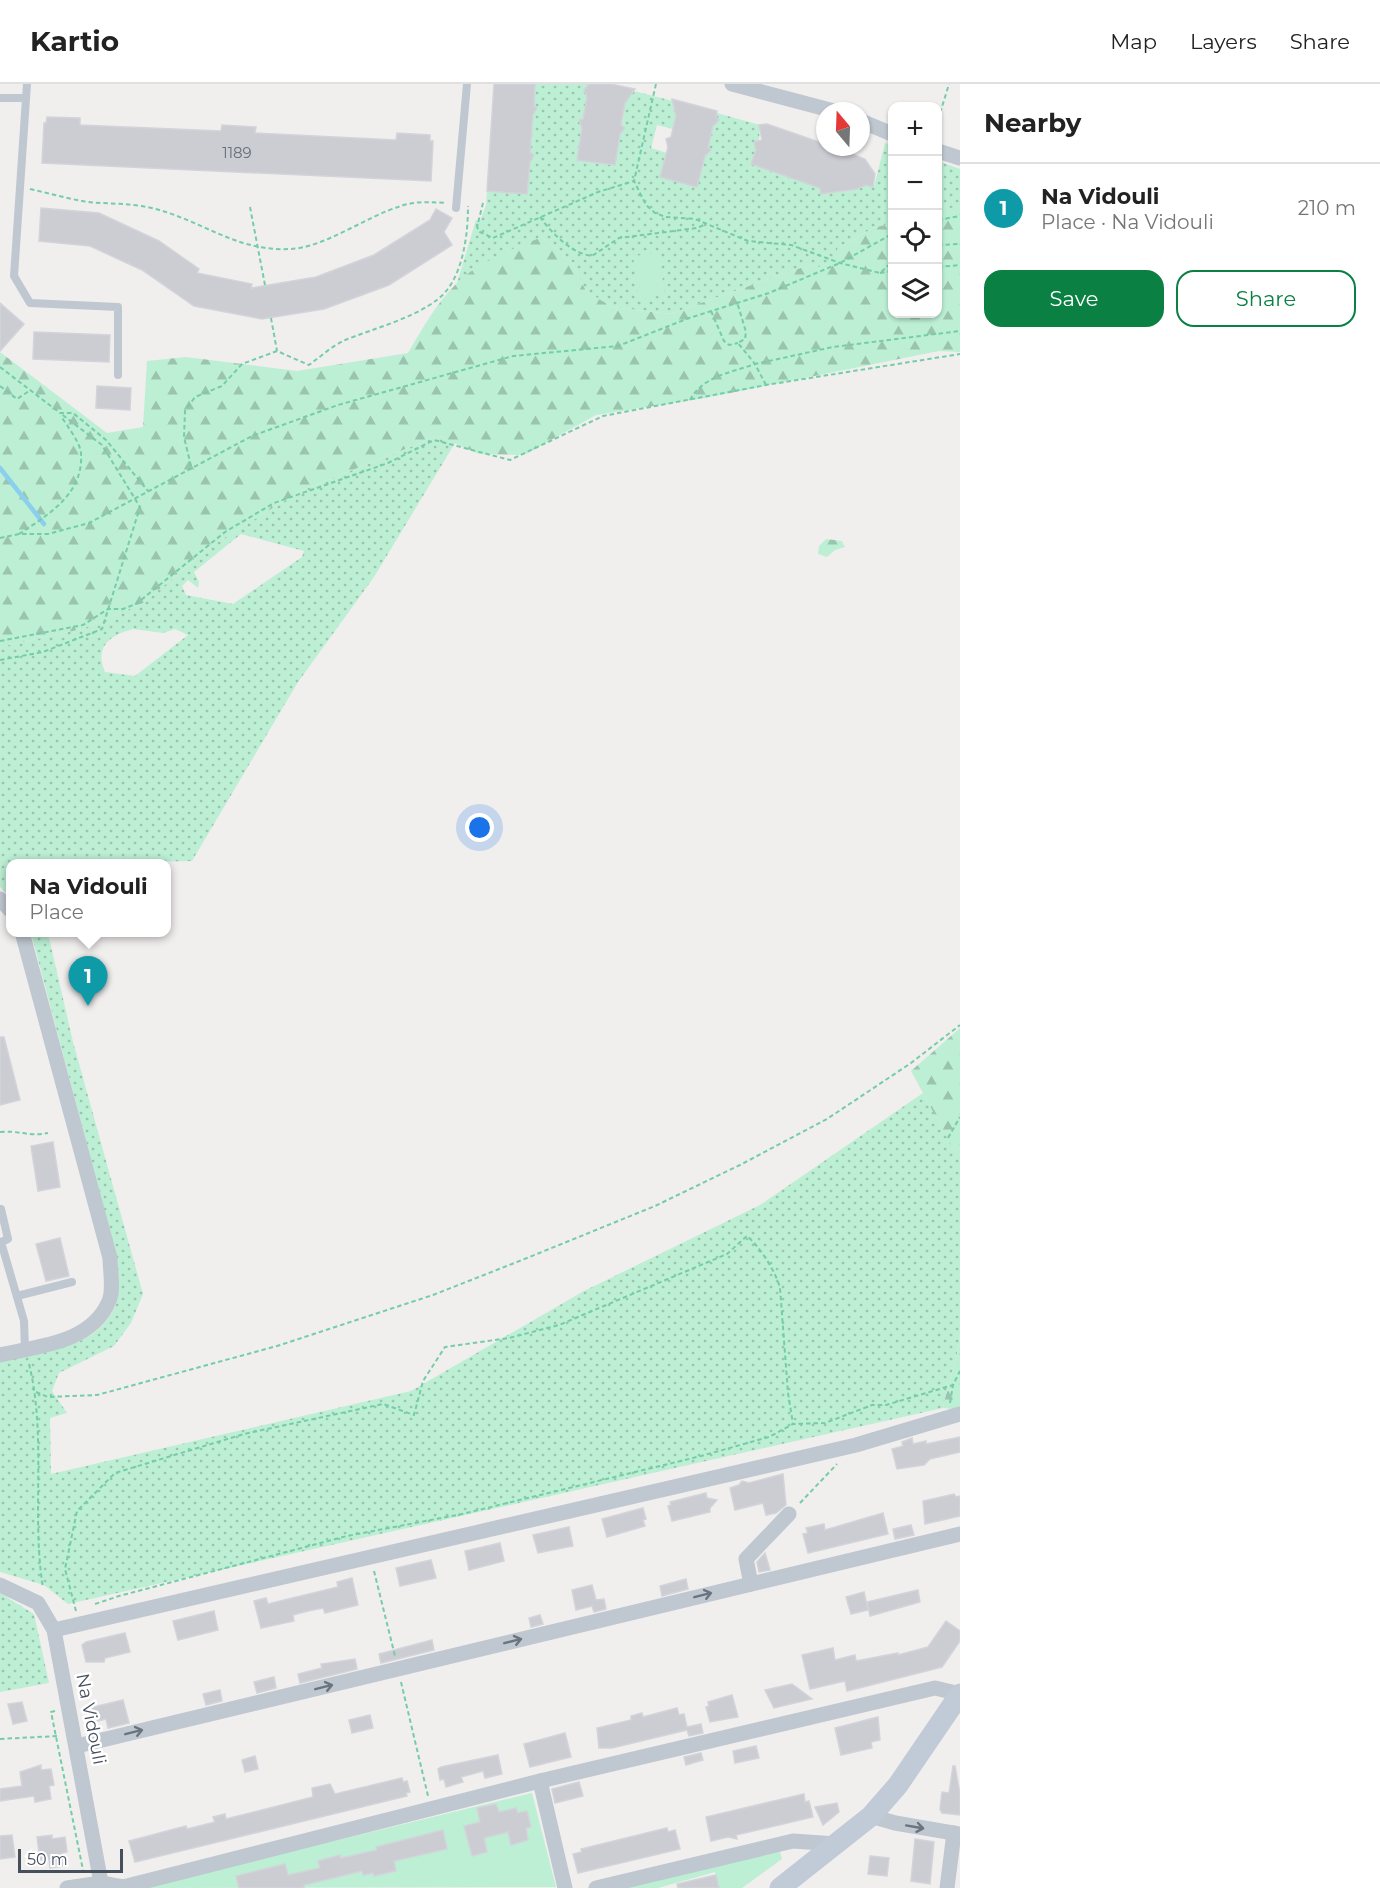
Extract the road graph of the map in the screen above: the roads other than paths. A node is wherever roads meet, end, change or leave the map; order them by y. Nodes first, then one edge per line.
1 (27, 84) edge
2 (467, 84) edge
3 (732, 84) edge
4 (0, 98) edge
5 (26, 98) junction
6 (816, 106) edge
7 (870, 125) edge
8 (888, 132) edge
9 (942, 152) edge
10 (960, 158) edge
11 (453, 205) road end
12 (118, 375) dead end
13 (23, 937) edge
14 (0, 1209) edge
15 (72, 1282) dead end
16 (17, 1296) junction
17 (25, 1349) junction
18 (0, 1355) edge
19 (954, 1416) edge
20 (789, 1514) road end
21 (960, 1534) edge
22 (751, 1584) junction
23 (0, 1585) edge
24 (54, 1630) junction
25 (960, 1694) edge
26 (76, 1739) junction
27 (540, 1781) junction
28 (871, 1816) junction
29 (957, 1834) edge
30 (836, 1844) junction
31 (102, 1886) edge
32 (124, 1887) edge
33 (67, 1888) edge
34 (566, 1888) edge
35 (596, 1888) edge
36 (780, 1888) edge
37 (947, 1888) edge

1 - 5 lane
2 - 11 lane
3 - 6 street
4 - 5 lane
5 - 12 lane
7 - 8 street
9 - 10 street
13 - 17 street
14 - 16 lane
15 - 16 lane
16 - 17 lane
17 - 18 street
19 - 24 street
20 - 22 street
21 - 22 street
26 -> 22 street
23 - 24 street, Na Vidouli
24 - 26 street, Na Vidouli
25 - 27 street
25 - 28 street
26 - 31 street, Na Vidouli
27 - 32 street
27 - 34 street
28 -> 29 street
28 - 30 street
29 - 37 street
30 - 35 street
30 - 36 street
31 - 32 street
31 - 33 street

